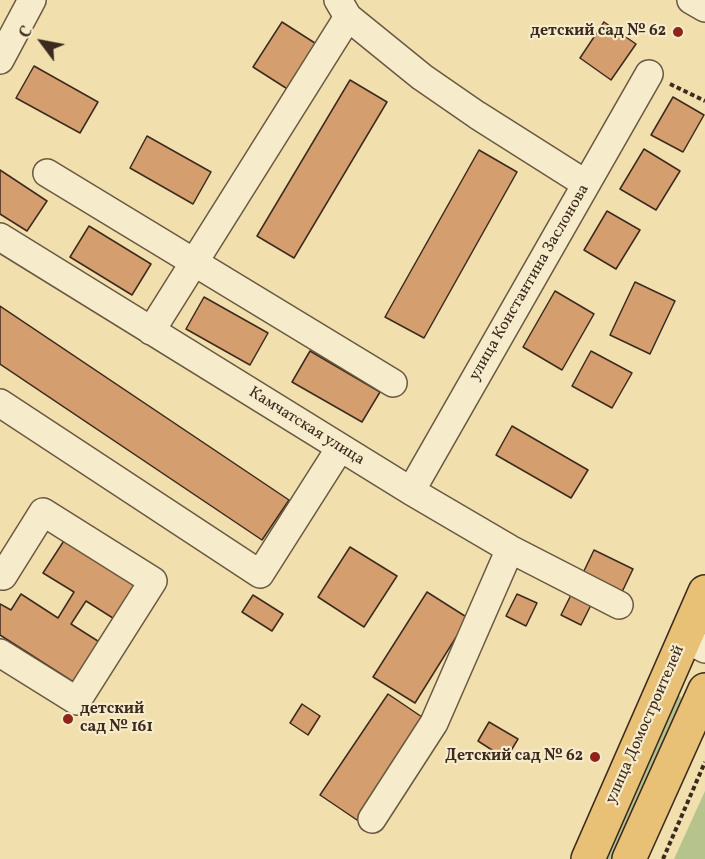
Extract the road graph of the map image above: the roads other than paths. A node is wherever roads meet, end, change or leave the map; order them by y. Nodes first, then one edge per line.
1 (32, 0) edge
2 (692, 0) edge
3 (343, 8) edge
4 (705, 8) edge
5 (0, 60) edge
6 (649, 74) road end
7 (47, 173) dead end
8 (586, 184) junction
9 (0, 237) edge
10 (193, 262) junction
11 (151, 331) junction
12 (393, 383) dead end
13 (0, 403) edge
14 (340, 448) junction
15 (411, 491) junction
16 (510, 549) junction
17 (0, 574) edge
18 (705, 592) edge
19 (619, 605) dead end
20 (695, 643) edge
21 (0, 653) edge
22 (705, 690) edge
23 (372, 819) dead end
24 (588, 859) edge
25 (628, 859) edge

1 - 5 street
2 - 4 street
3 - 8 street
3 - 10 street
6 - 8 street, улица Константина Заслонова
7 - 10 street
8 - 15 street, улица Константина Заслонова
9 - 11 street, Камчатская улица
10 - 11 street
10 - 12 street
11 - 14 street, Камчатская улица
13 - 14 street
14 - 15 street, Камчатская улица
15 - 16 street, Камчатская улица
16 - 19 street, Камчатская улица
16 - 23 street
17 - 21 street
18 - 20 main road, улица Домостроителей
20 - 24 main road, улица Домостроителей
22 - 25 main road

